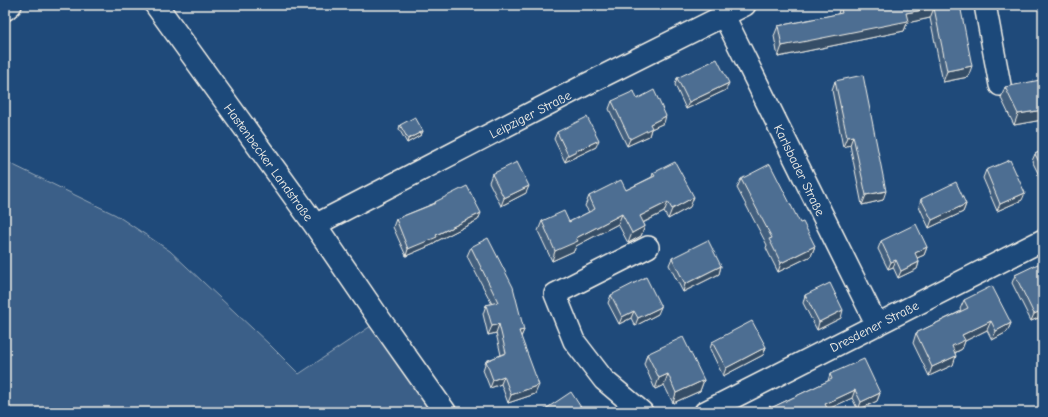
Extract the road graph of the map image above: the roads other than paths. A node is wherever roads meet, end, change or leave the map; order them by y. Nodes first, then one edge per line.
1 (11, 5) edge
2 (156, 5) edge
3 (745, 5) edge
4 (985, 5) edge
5 (5, 10) edge
6 (717, 14) edge
7 (1000, 85) dead end
8 (315, 224) junction
9 (1043, 240) edge
10 (648, 247) dead end
11 (877, 325) junction
12 (445, 412) edge
13 (642, 412) edge
14 (705, 412) edge

1 - 5 street
2 - 8 main road, Hastenbecker Landstraße
3 - 6 street, Leipziger Straße
4 - 7 street
6 - 8 street, Leipziger Straße
6 - 11 street, Karlsbader Straße
8 - 12 main road, Hastenbecker Landstraße
9 - 11 street, Dresdener Straße
10 - 13 street
11 - 14 street, Dresdener Straße

